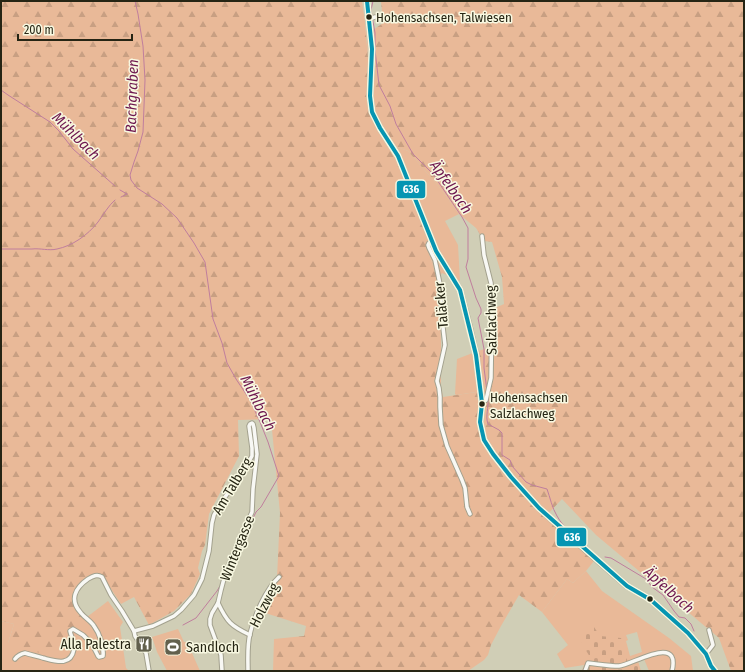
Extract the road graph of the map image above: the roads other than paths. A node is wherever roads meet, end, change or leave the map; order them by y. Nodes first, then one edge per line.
1 (367, 1) edge
2 (375, 17) dead end
3 (368, 19) junction
4 (482, 236) dead end
5 (432, 242) junction
6 (482, 403) junction
7 (250, 424) joint
8 (470, 514) dead end
9 (279, 577) dead end
10 (218, 603) junction
11 (709, 630) dead end
12 (134, 631) junction
13 (250, 635) junction
14 (706, 654) junction
15 (15, 659) dead end
16 (149, 671) edge
17 (222, 671) edge
18 (248, 671) edge
19 (586, 671) edge
20 (672, 671) edge
21 (715, 671) edge

1 - 3 street
2 - 3 street
3 - 5 street
4 - 6 street, Salzlachweg
5 - 6 street, Taläcker
5 - 8 street, Taläcker
6 - 14 street, Taläcker
7 - 10 street, Wintergasse
7 - 12 street, Am Talberg
9 - 13 street, Holzweg
10 - 13 street, Holzweg
10 - 17 street, Wintergasse
11 - 14 street
12 - 15 street
12 - 16 street
13 - 18 street, Holzweg
14 - 21 street, Taläcker
19 - 20 street

